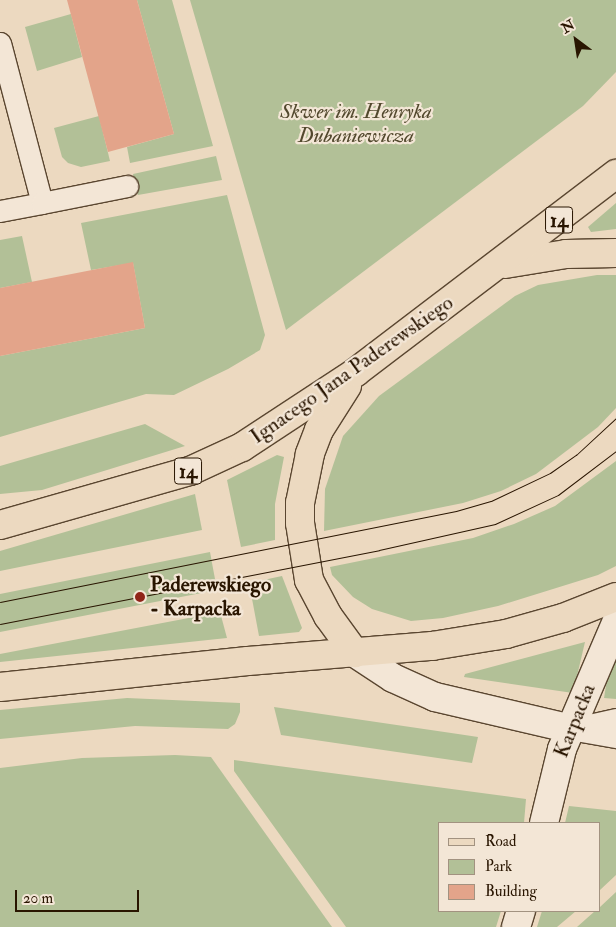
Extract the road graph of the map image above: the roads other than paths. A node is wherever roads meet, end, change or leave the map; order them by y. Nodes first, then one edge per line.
1 (0, 42) edge
2 (616, 174) edge
3 (127, 186) dead end
4 (42, 203) junction
5 (0, 211) edge
6 (616, 253) edge
7 (501, 264) junction
8 (356, 372) junction
9 (0, 525) edge
10 (616, 597) edge
11 (616, 623) edge
12 (355, 653) junction
13 (0, 687) edge
14 (616, 718) edge
15 (571, 729) junction
16 (616, 737) edge
17 (544, 822) edge
18 (521, 912) edge
19 (516, 927) edge

1 - 4 lane
2 - 7 main road, Ignacego Jana Paderewskiego / 14
3 - 4 lane
4 - 5 lane
6 - 7 main road
7 - 8 main road, Ignacego Jana Paderewskiego / 14
8 - 9 main road, Ignacego Jana Paderewskiego / 14
8 - 12 main road
10 - 12 main road
11 - 15 street, Karpacka
12 - 13 main road
12 - 15 street
14 - 15 lane
15 - 16 lane
15 - 17 street, Karpacka
18 - 19 street

